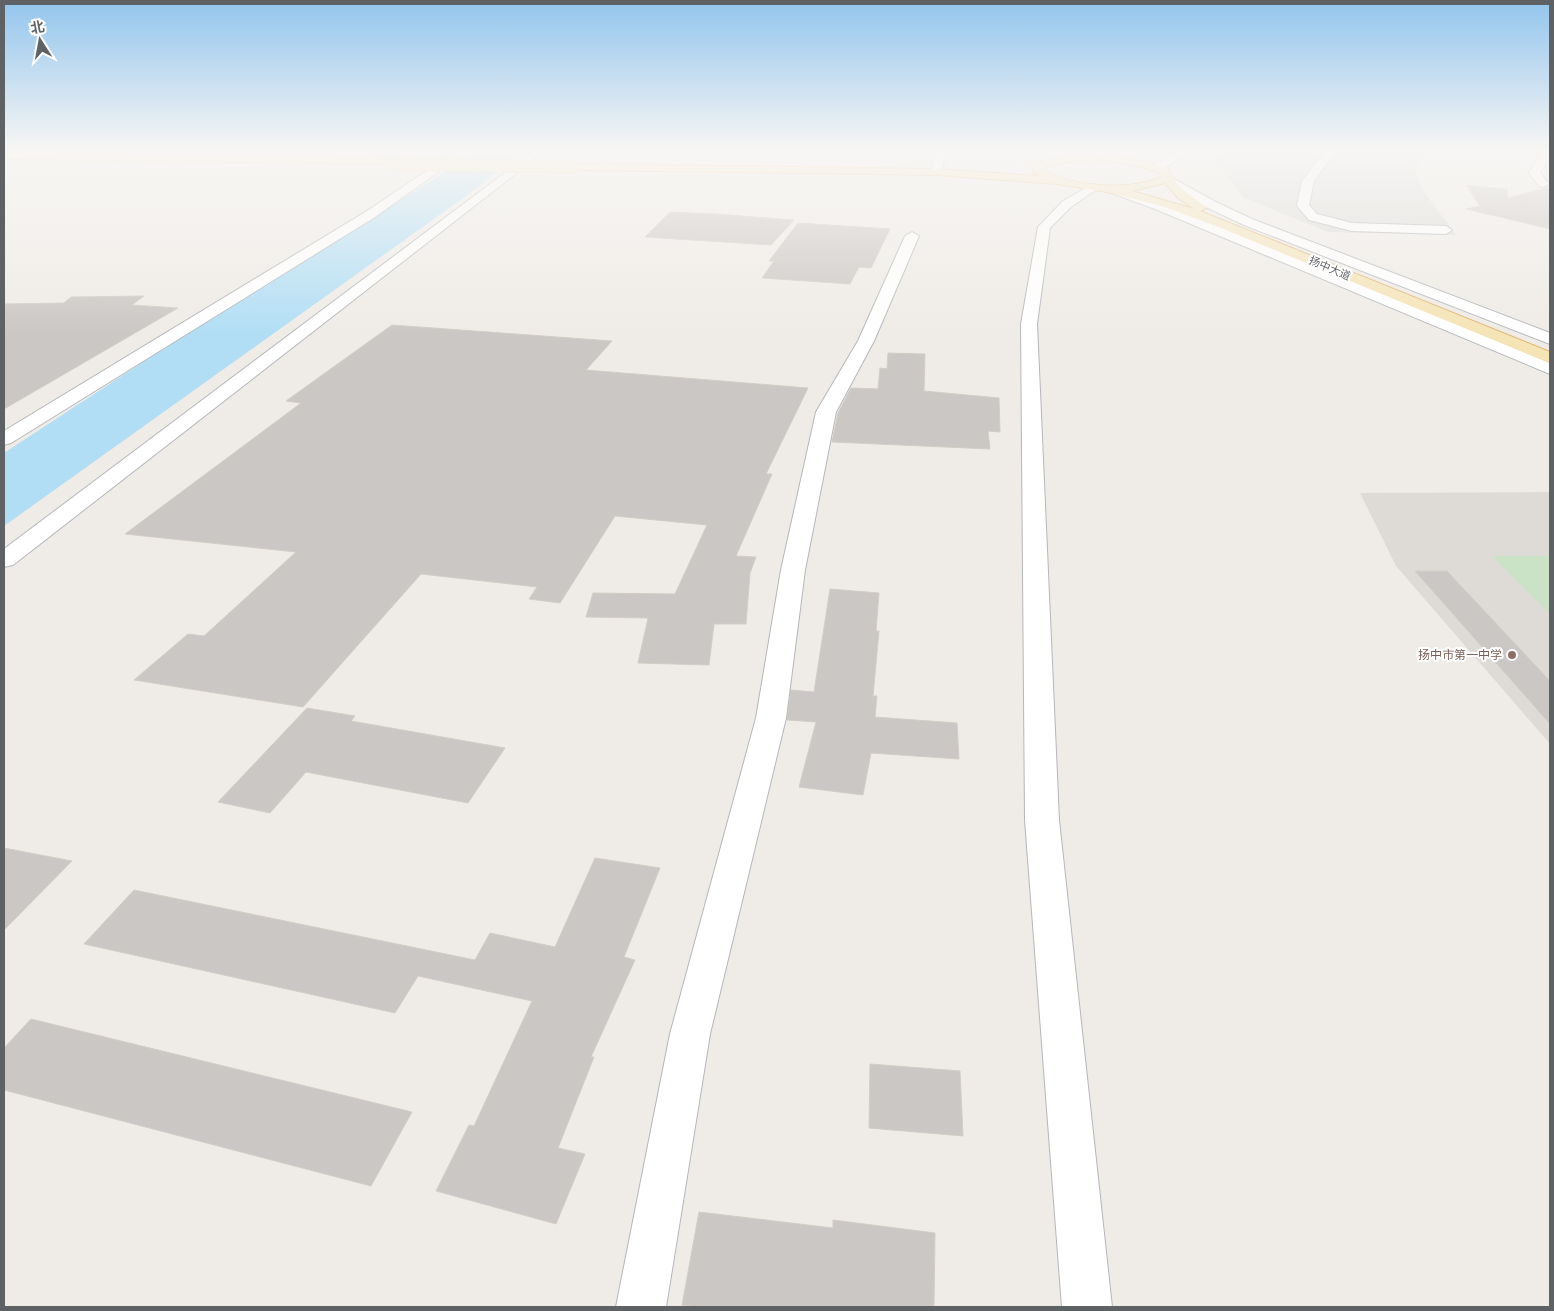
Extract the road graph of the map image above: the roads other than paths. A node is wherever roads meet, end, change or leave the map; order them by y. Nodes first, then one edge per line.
1 (374, 212) edge
2 (460, 212) edge
3 (1059, 212) edge
4 (1174, 212) edge
5 (1192, 212) edge
6 (1215, 212) edge
7 (1309, 212) edge
8 (1293, 217) dead end
9 (1313, 217) junction
10 (1275, 219) dead end
11 (1241, 222) junction
12 (1446, 230) dead end
13 (912, 236) dead end
14 (1550, 339) edge
15 (1550, 348) edge
16 (1550, 358) edge
17 (1550, 369) edge
18 (4, 439) edge
19 (4, 560) edge
20 (641, 1307) edge
21 (1087, 1307) edge

1 - 18 street
2 - 19 street
3 - 21 street
4 - 17 street
5 - 16 main road, 扬中大道
6 - 11 main road, 扬中大道
7 - 9 street
8 - 9 street
9 - 12 street
10 - 11 street
11 - 14 street
11 - 15 main road, 扬中大道
13 - 20 street

